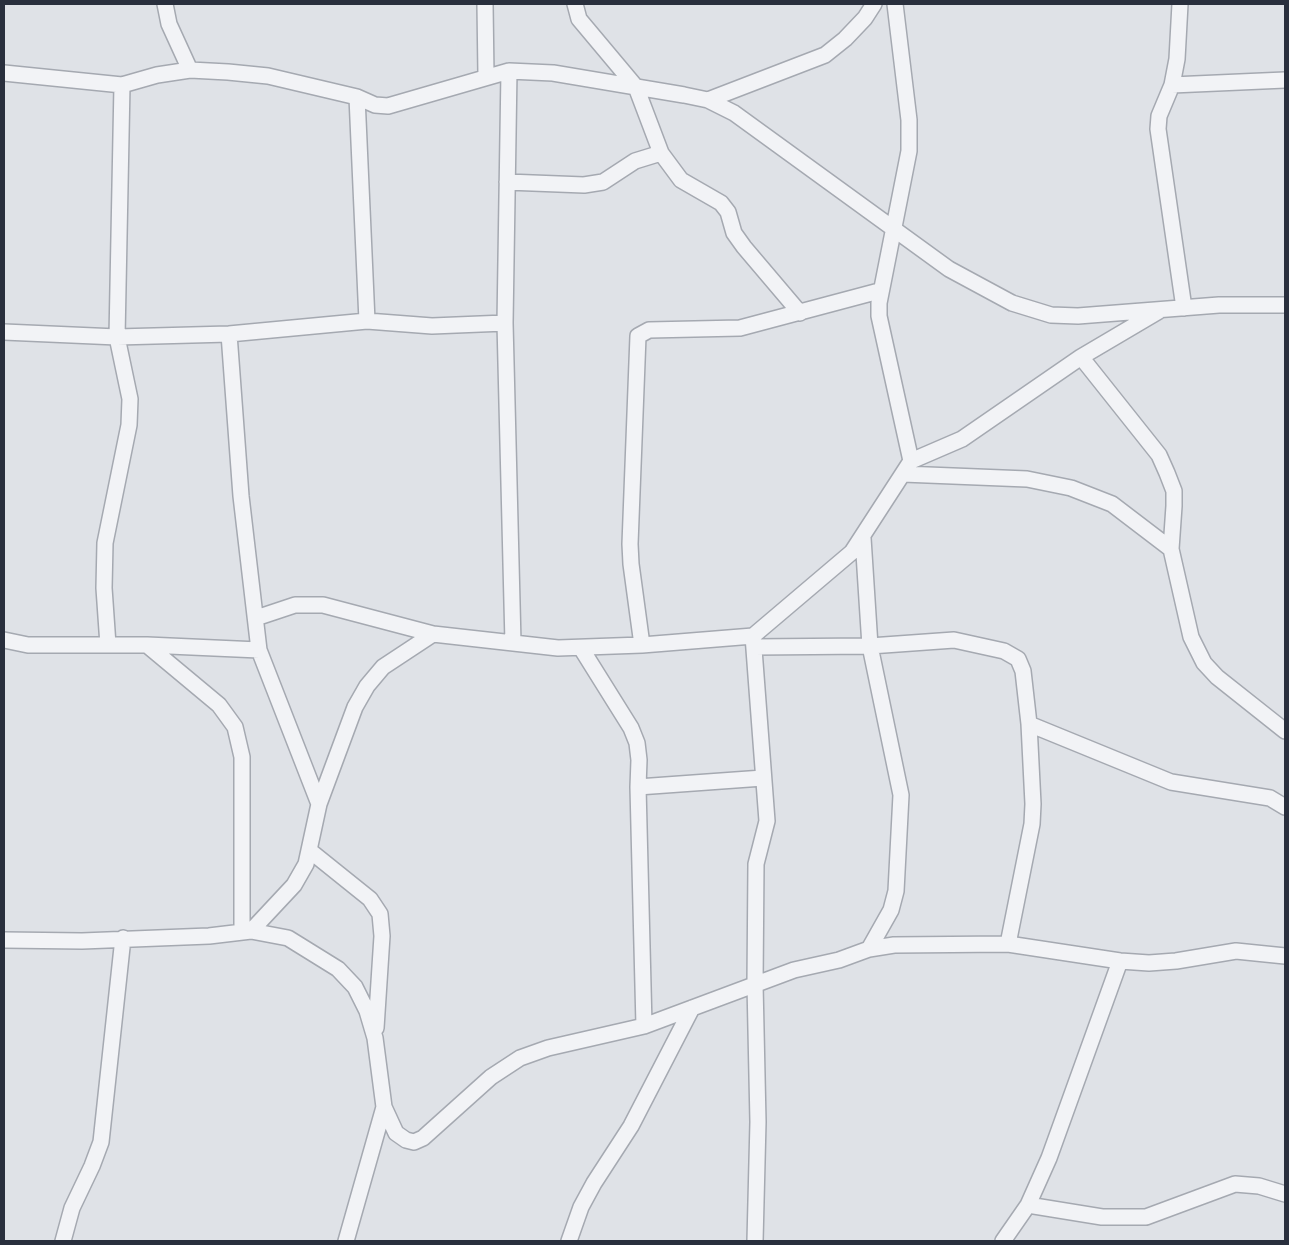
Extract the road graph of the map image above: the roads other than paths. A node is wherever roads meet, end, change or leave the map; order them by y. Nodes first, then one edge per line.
1 (165, 4) edge
2 (485, 4) edge
3 (575, 4) edge
4 (874, 4) edge
5 (895, 4) edge
6 (1180, 4) edge
7 (190, 70) junction
8 (509, 71) junction
9 (4, 73) edge
10 (486, 76) junction
11 (1285, 80) edge
12 (1172, 84) junction
13 (122, 85) junction
14 (636, 87) junction
15 (357, 97) junction
16 (708, 100) junction
17 (661, 153) junction
18 (507, 182) junction
19 (893, 227) junction
20 (879, 291) junction
21 (1285, 305) edge
22 (1184, 308) junction
23 (1162, 310) junction
24 (800, 313) junction
25 (367, 321) junction
26 (505, 323) junction
27 (4, 332) edge
28 (229, 334) junction
29 (117, 337) junction
30 (1081, 357) junction
31 (907, 468) junction
32 (863, 538) junction
33 (1171, 550) junction
34 (256, 618) junction
35 (433, 634) junction
36 (4, 640) edge
37 (753, 642) junction
38 (513, 643) junction
39 (108, 645) junction
40 (147, 645) junction
41 (642, 645) junction
42 (870, 646) junction
43 (581, 648) junction
44 (259, 650) junction
45 (1029, 724) junction
46 (1285, 731) edge
47 (764, 778) junction
48 (638, 787) junction
49 (319, 804) junction
50 (1285, 806) edge
51 (309, 850) junction
52 (247, 932) junction
53 (123, 938) junction
54 (4, 940) edge
55 (1008, 944) junction
56 (869, 949) junction
57 (1285, 956) edge
58 (1120, 961) junction
59 (755, 984) junction
60 (692, 1008) junction
61 (644, 1026) junction
62 (375, 1038) junction
63 (384, 1107) junction
64 (1285, 1194) edge
65 (1028, 1205) junction
66 (63, 1241) edge
67 (346, 1241) edge
68 (569, 1241) edge
69 (755, 1241) edge
70 (1003, 1241) edge

1 - 7 street
2 - 10 street
3 - 14 street
4 - 16 street
5 - 19 street
6 - 12 street
7 - 13 street
7 - 15 street
8 - 10 street
8 - 14 street
8 - 18 street
9 - 13 street
10 - 15 street
11 - 12 street
12 - 22 street
13 - 29 street
14 - 16 street
14 - 17 street
15 - 25 street
16 - 19 street
17 - 18 street
17 - 24 street
18 - 26 street
19 - 20 street
19 - 23 street
20 - 24 street
20 - 31 street
21 - 22 street
22 - 23 street
23 - 30 street
24 - 41 street
25 - 26 street
25 - 28 street
26 - 38 street
27 - 29 street
28 - 29 street
28 - 34 street
29 - 39 street
30 - 31 street
30 - 33 street
31 - 32 street
31 - 33 street
32 - 37 street
32 - 42 street
33 - 46 street
34 - 35 street
34 - 44 street
35 - 38 street
35 - 49 street
36 - 39 street
37 - 41 street
37 - 42 street
37 - 47 street
38 - 43 street
39 - 40 street
40 - 44 street
40 - 52 street
41 - 43 street
42 - 45 street
42 - 56 street
43 - 48 street
44 - 49 street
45 - 50 street
45 - 55 street
47 - 48 street
47 - 59 street
48 - 61 street
49 - 51 street
51 - 52 street
51 - 62 street
52 - 53 street
52 - 62 street
53 - 54 street
53 - 66 street
55 - 56 street
55 - 58 street
56 - 59 street
57 - 58 street
58 - 65 street
59 - 60 street
59 - 69 street
60 - 61 street
60 - 68 street
61 - 63 street
62 - 63 street
63 - 67 street
64 - 65 street
65 - 70 street

